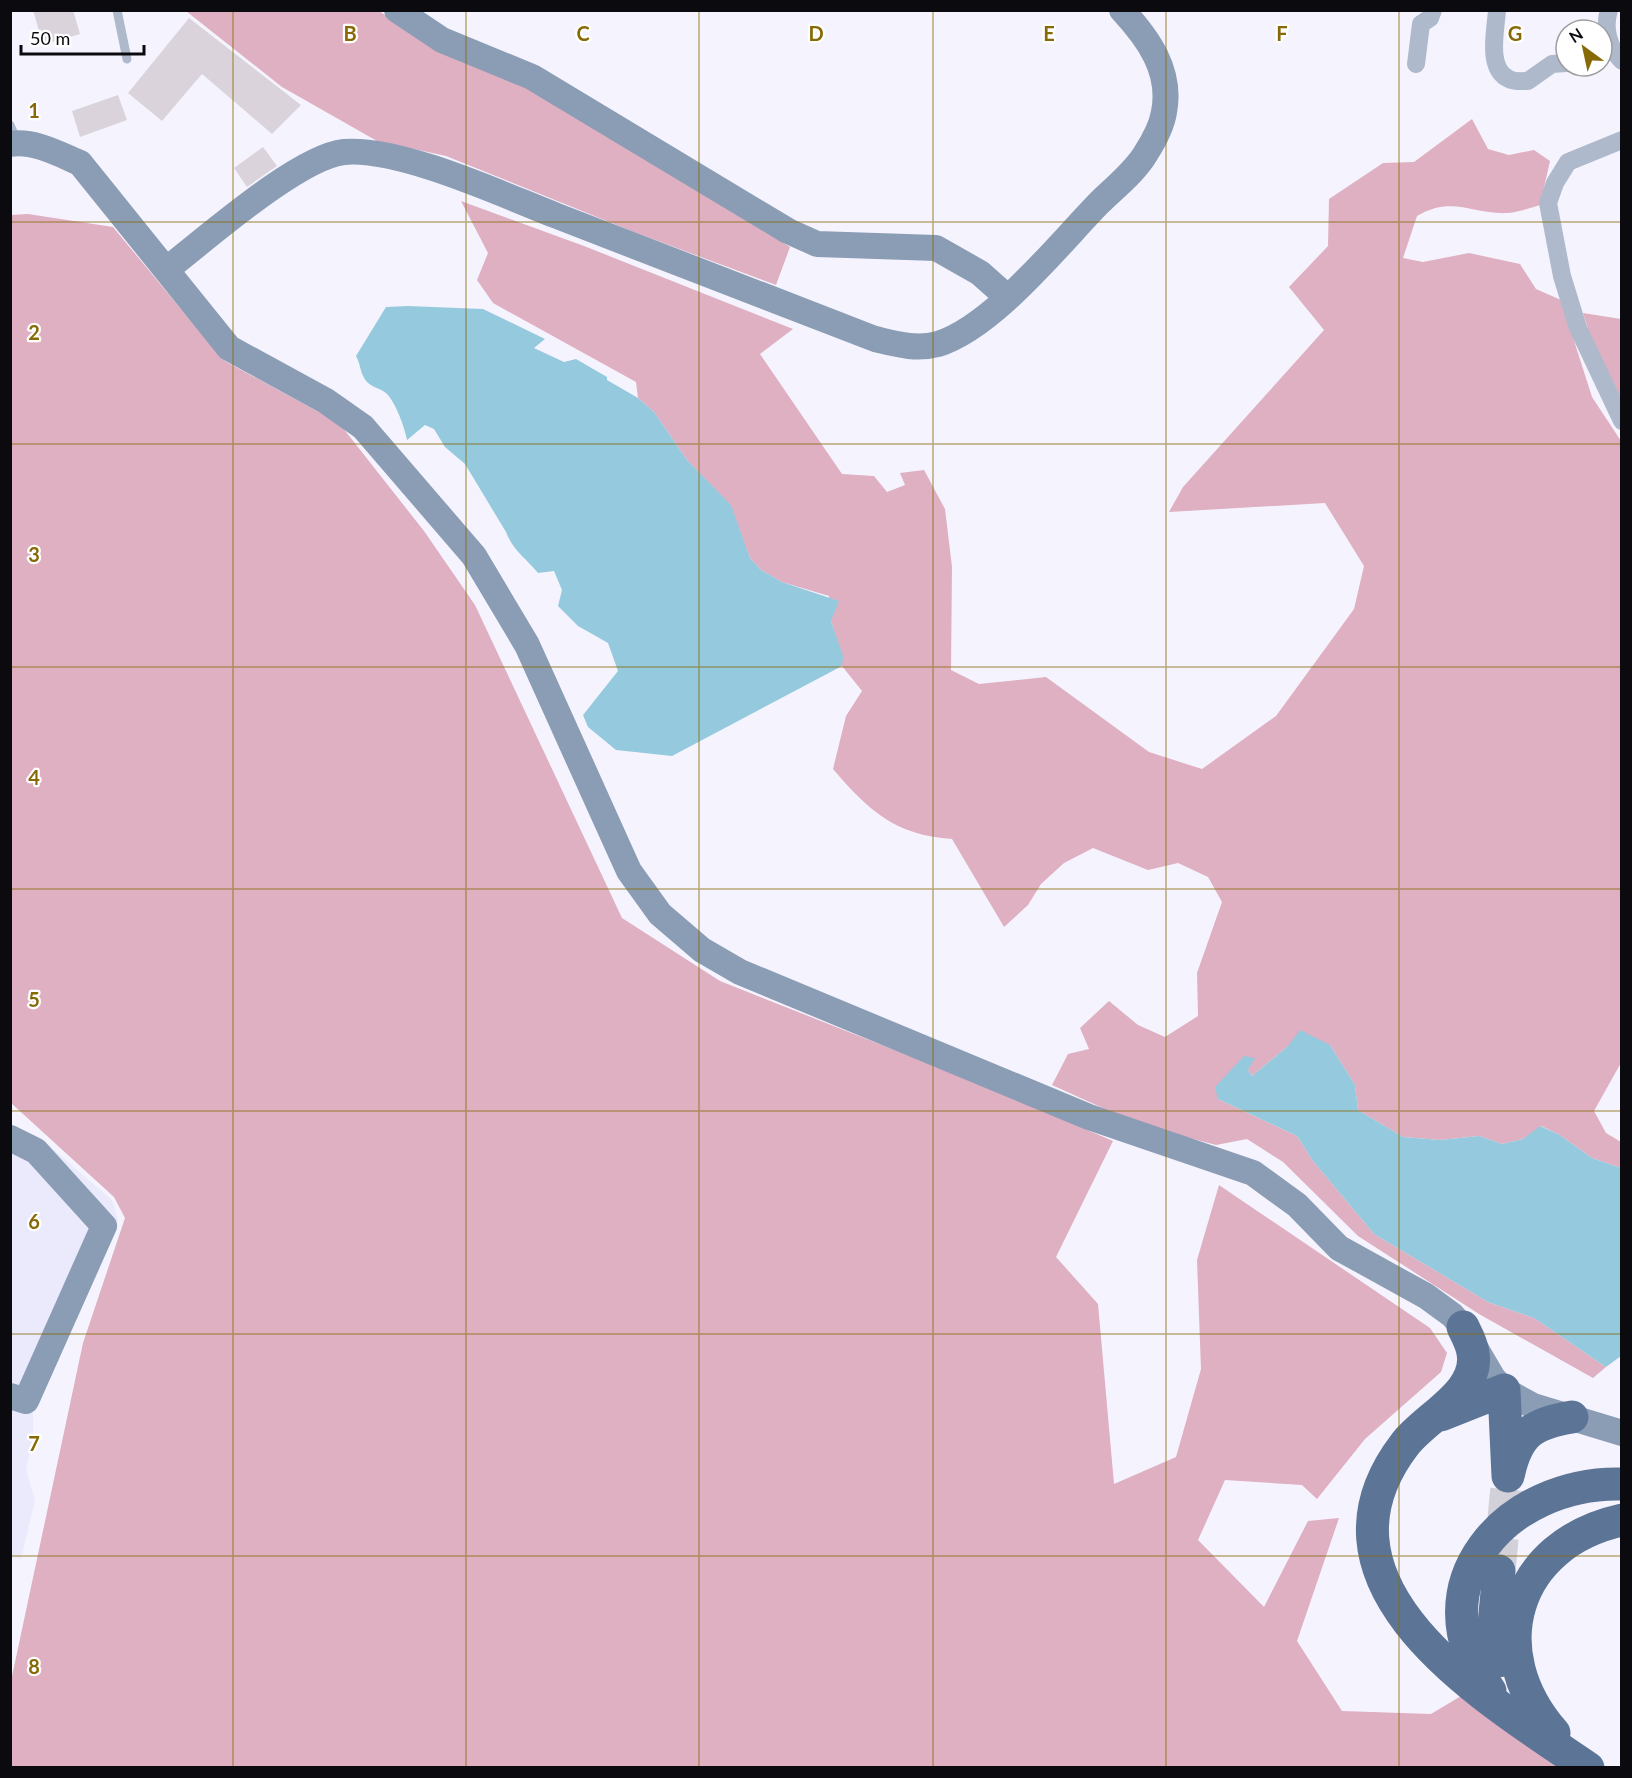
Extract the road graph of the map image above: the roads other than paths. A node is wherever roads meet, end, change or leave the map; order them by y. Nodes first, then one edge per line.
1 (117, 10) edge
2 (397, 10) edge
3 (1122, 10) edge
4 (1433, 10) edge
5 (1497, 10) edge
6 (1609, 10) edge
7 (128, 59) dead end
8 (1622, 63) edge
9 (1416, 64) dead end
10 (1554, 64) edge
11 (13, 137) edge
12 (1622, 140) edge
13 (167, 269) junction
14 (1007, 297) junction
15 (1622, 421) edge
16 (10, 1138) edge
17 (1463, 1327) junction
18 (1504, 1390) junction
19 (10, 1396) edge
20 (1572, 1417) junction
21 (1424, 1425) junction
22 (1622, 1433) edge
23 (1622, 1484) edge
24 (1622, 1520) edge
25 (1499, 1571) tunnel mouth
26 (1539, 1728) junction
27 (1588, 1767) edge
28 (1604, 1767) edge

1 - 7 lane
2 - 14 street
3 - 14 street
4 - 9 street
5 - 10 street
6 - 8 street
11 - 13 street
12 - 15 street
13 - 14 street
13 - 17 street
16 - 19 street
17 - 18 street
17 - 21 highway
18 - 20 street
18 - 20 highway
18 - 21 highway
20 - 22 street
21 - 26 highway
23 - 26 highway
24 - 26 highway
25 - 26 highway
26 - 27 highway
26 - 28 highway

